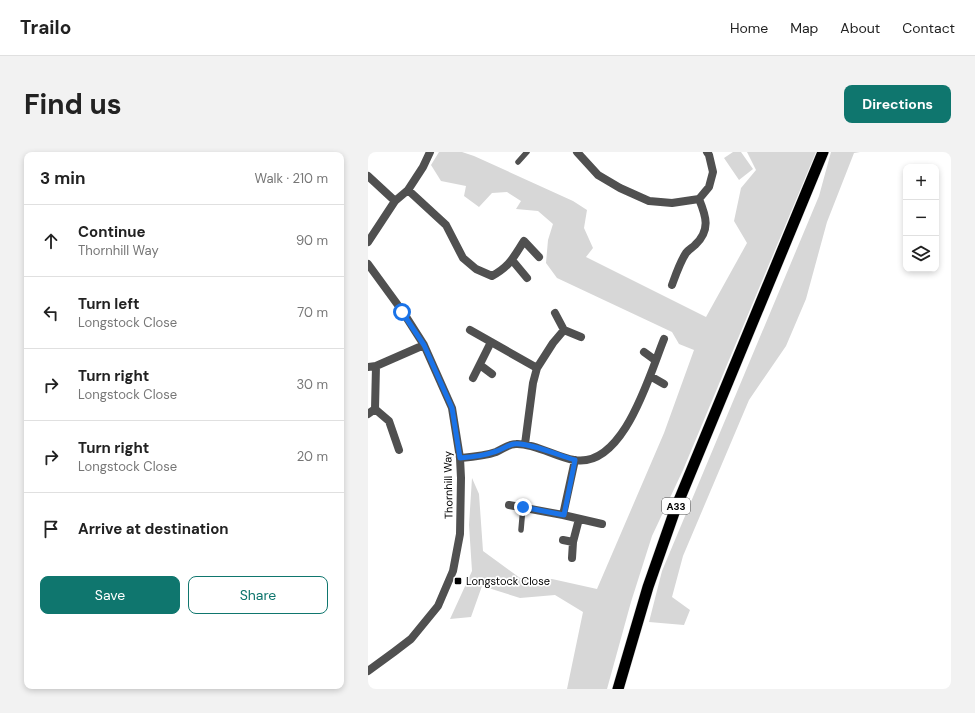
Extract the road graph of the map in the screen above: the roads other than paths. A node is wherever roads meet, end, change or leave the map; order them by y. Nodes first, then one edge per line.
1 (430, 152) edge
2 (526, 152) edge
3 (577, 152) edge
4 (706, 152) edge
5 (823, 152) edge
6 (518, 162) dead end
7 (368, 176) edge
8 (408, 190) junction
9 (699, 198) junction
10 (395, 201) junction
11 (368, 242) edge
12 (539, 257) dead end
13 (512, 260) junction
14 (368, 264) edge
15 (527, 278) dead end
16 (672, 285) dead end
17 (555, 313) dead end
18 (470, 330) dead end
19 (564, 330) junction
20 (581, 337) dead end
21 (664, 339) dead end
22 (491, 342) junction
23 (424, 345) junction
24 (644, 352) dead end
25 (655, 360) junction
26 (480, 365) junction
27 (372, 367) edge
28 (537, 368) junction
29 (492, 374) dead end
30 (650, 376) junction
31 (473, 378) dead end
32 (664, 384) dead end
33 (371, 411) edge
34 (525, 444) junction
35 (399, 450) dead end
36 (460, 458) junction
37 (575, 460) junction
38 (509, 505) dead end
39 (523, 507) junction
40 (564, 515) junction
41 (579, 520) junction
42 (602, 524) dead end
43 (521, 530) dead end
44 (563, 540) dead end
45 (573, 542) junction
46 (572, 558) dead end
47 (368, 671) edge
48 (618, 689) edge

1 - 8 street
2 - 6 lane
3 - 9 street
4 - 9 street
5 - 48 highway, A33
7 - 10 street
8 - 10 street
8 - 13 street
9 - 16 street
10 - 11 street
12 - 13 street
13 - 15 street
14 - 23 street, Thornhill Way
17 - 19 street
18 - 22 street
19 - 20 street
19 - 28 street
21 - 25 street
22 - 26 street
22 - 28 street
23 - 27 street
23 - 36 street, Thornhill Way
24 - 25 street
25 - 30 street
26 - 29 street
26 - 31 street
27 - 33 street
28 - 34 street
30 - 32 street
30 - 37 street
33 - 35 street
34 - 36 street
34 - 37 street
36 - 47 street, Thornhill Way
37 - 40 street
38 - 39 street
39 - 40 street
39 - 43 lane
40 - 41 street
41 - 42 street
41 - 45 street
44 - 45 street
45 - 46 street

